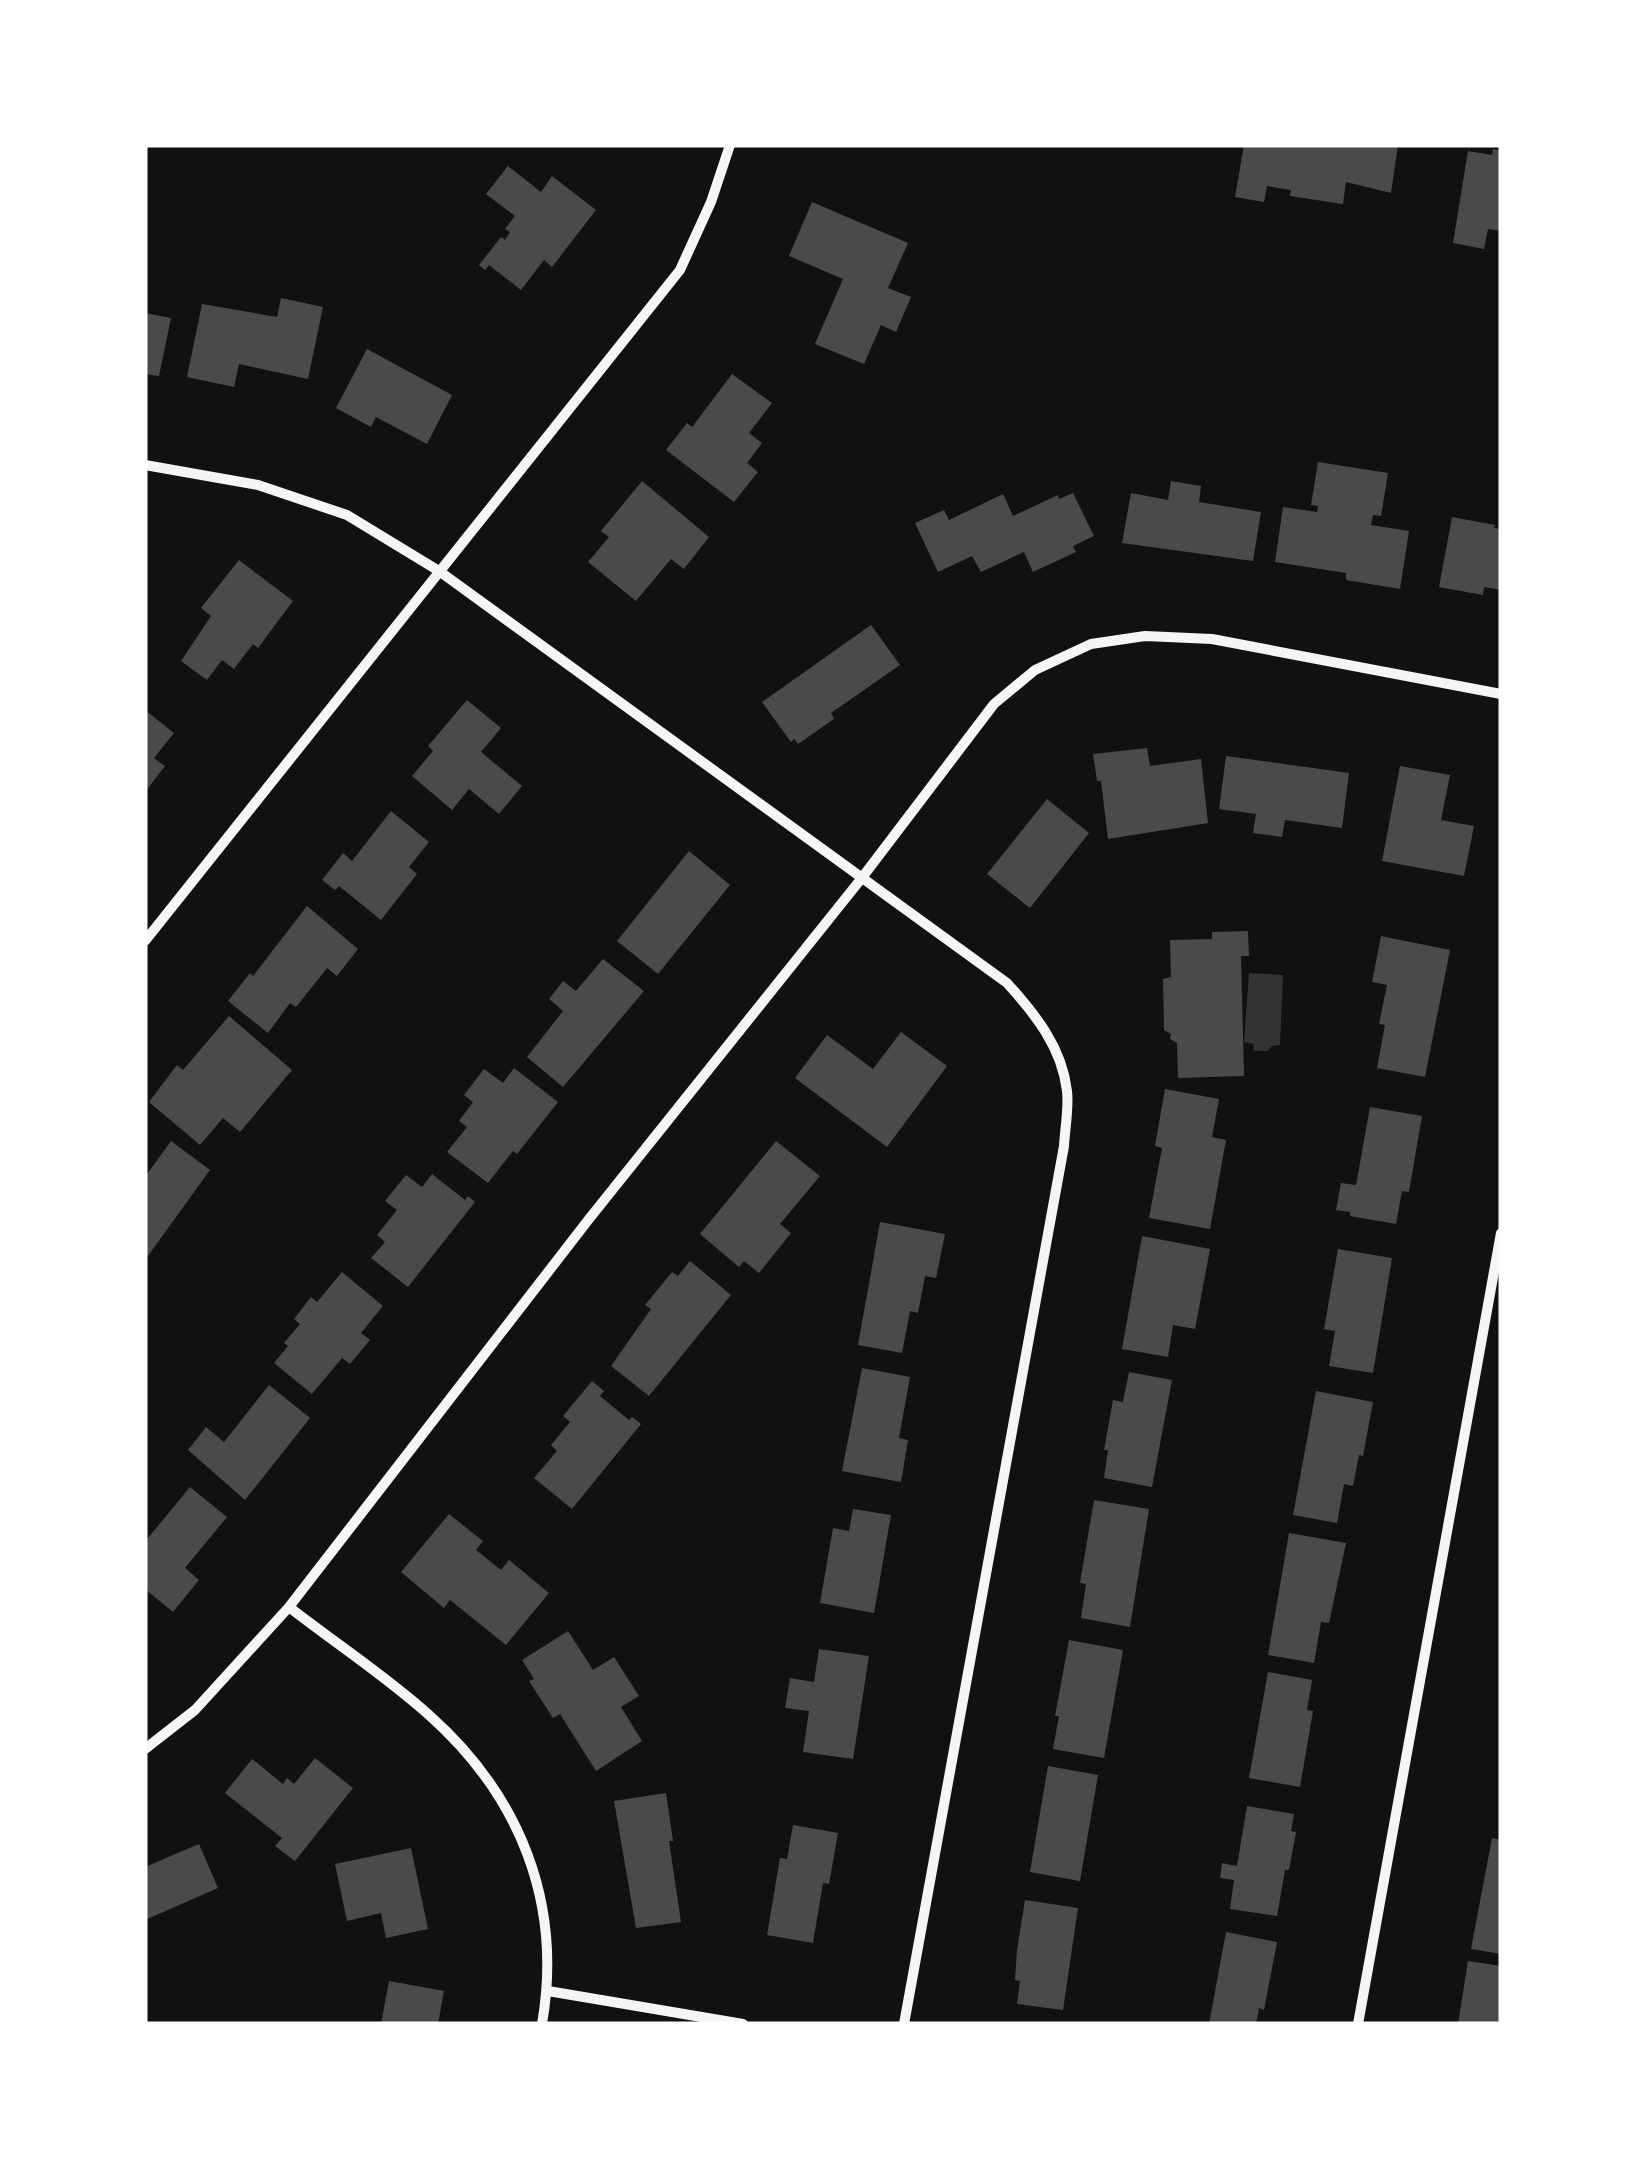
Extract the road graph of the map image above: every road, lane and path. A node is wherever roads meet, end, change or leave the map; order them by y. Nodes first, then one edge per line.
1 (730, 145) edge
2 (145, 465) edge
3 (440, 570) junction
4 (1501, 694) edge
5 (861, 879) junction
6 (145, 940) edge
7 (1501, 1233) edge
8 (289, 1607) junction
9 (145, 1749) edge
10 (548, 1991) junction
11 (542, 2024) edge
12 (742, 2024) edge
13 (904, 2024) edge
14 (1358, 2024) edge

1 - 3 street
2 - 3 street
3 - 5 street
3 - 6 street
4 - 5 street
5 - 8 street
5 - 13 street
7 - 14 street
8 - 9 street
8 - 10 street
10 - 11 street
10 - 12 street

